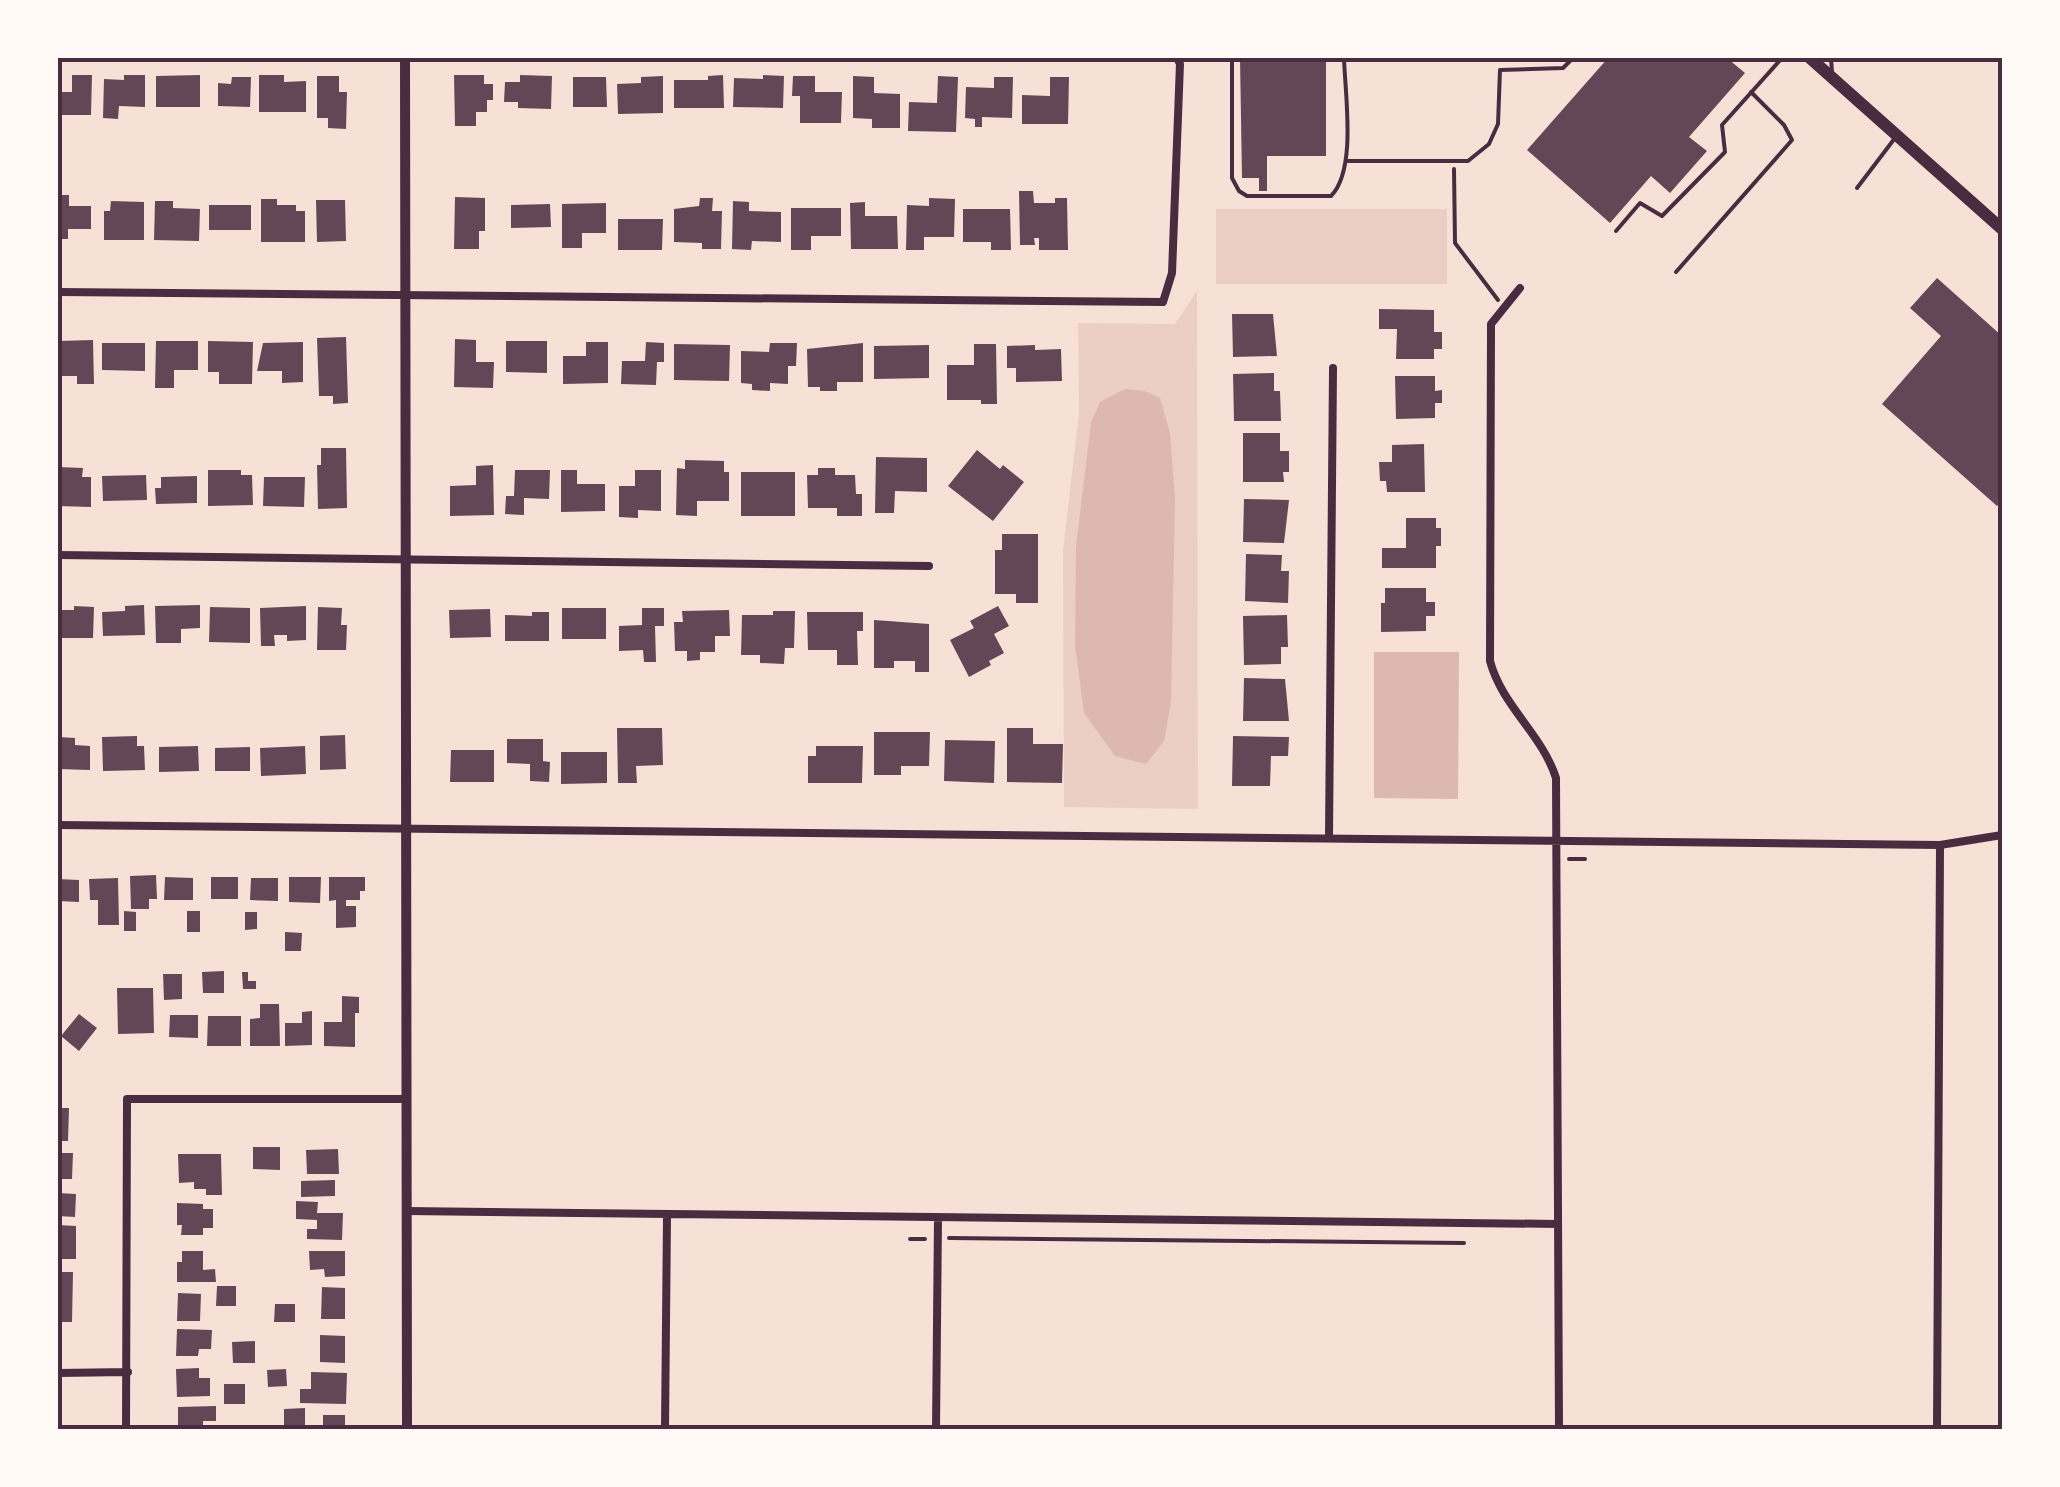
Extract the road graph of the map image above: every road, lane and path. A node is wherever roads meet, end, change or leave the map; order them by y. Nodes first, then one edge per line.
1 (405, 58) edge
2 (1177, 58) edge
3 (1232, 58) edge
4 (1344, 58) edge
5 (1573, 58) edge
6 (1782, 58) edge
7 (1810, 58) edge
8 (1831, 58) edge
9 (1833, 77) junction
10 (1752, 92) junction
11 (1898, 134) junction
12 (1346, 161) junction
13 (1454, 161) junction
14 (1858, 188) dead end
15 (2002, 229) edge
16 (1616, 231) dead end
17 (1676, 272) dead end
18 (1520, 288) dead end
19 (58, 292) edge
20 (404, 292) junction
21 (1504, 308) junction
22 (1333, 368) dead end
23 (58, 555) edge
24 (405, 560) junction
25 (929, 566) dead end
26 (58, 825) edge
27 (406, 828) junction
28 (2002, 835) edge
29 (1329, 837) junction
30 (1558, 839) junction
31 (1940, 846) junction
32 (408, 1100) junction
33 (406, 1211) junction
34 (667, 1216) junction
35 (938, 1218) junction
36 (1558, 1224) junction
37 (938, 1238) junction
38 (910, 1239) dead end
39 (1464, 1243) dead end
40 (128, 1372) junction
41 (58, 1373) edge
42 (126, 1430) edge
43 (406, 1430) edge
44 (665, 1430) edge
45 (936, 1430) edge
46 (1559, 1430) edge
47 (1937, 1430) edge

1 - 20 street
2 - 20 street
3 - 12 lane
4 - 12 lane
5 - 13 lane
6 - 10 lane
7 - 9 main road
8 - 9 lane
9 - 11 main road
10 - 16 lane
10 - 17 lane
11 - 14 lane
11 - 15 main road
12 - 13 lane
13 - 21 path
18 - 21 street
19 - 20 street
20 - 24 street
21 - 30 street
22 - 29 street
23 - 24 street
24 - 25 street
24 - 27 street
26 - 27 street
27 - 29 street
27 - 32 street
28 - 31 street
29 - 30 street
30 - 31 street
30 - 36 street
31 - 47 street
32 - 33 street
32 - 40 street
33 - 34 street
33 - 43 street
34 - 35 street
34 - 44 street
35 - 36 street
35 - 37 street
36 - 46 street
37 - 38 path
37 - 39 path
37 - 45 street
40 - 41 street
40 - 42 street

